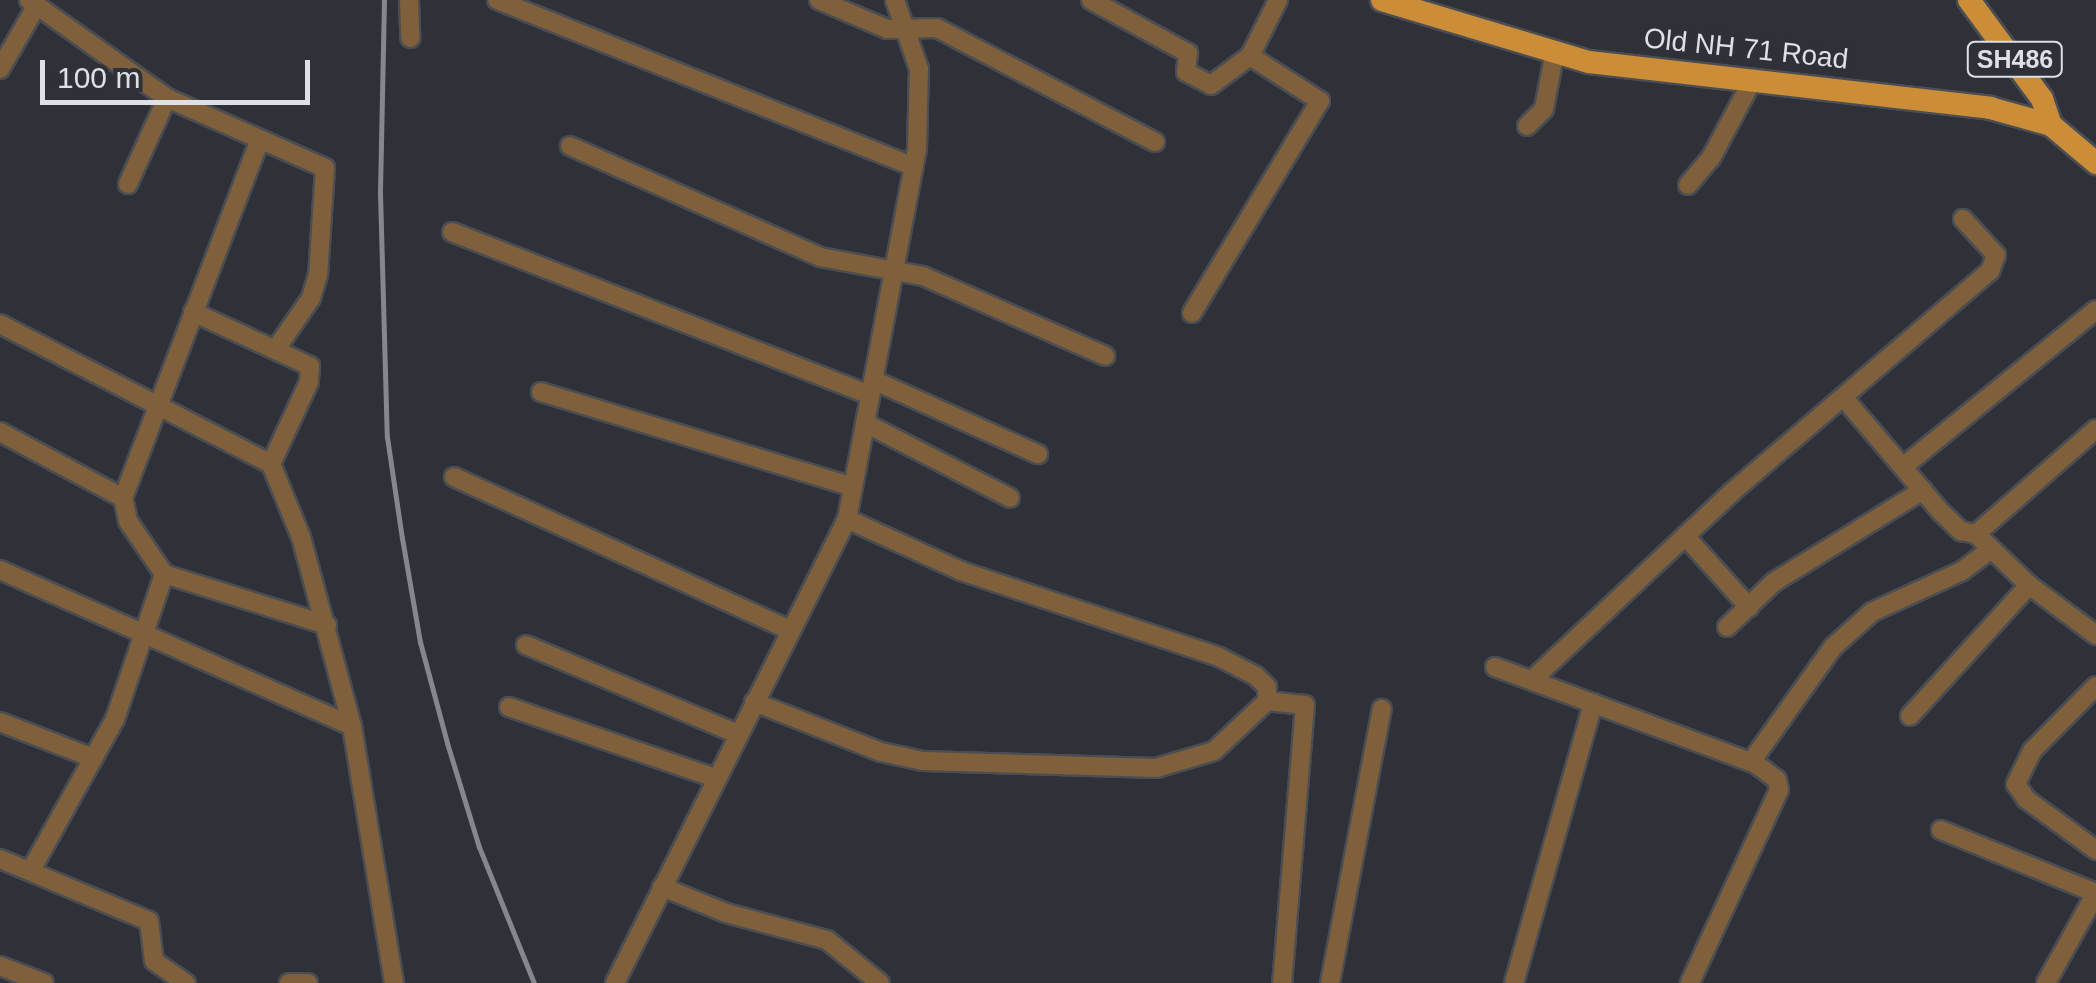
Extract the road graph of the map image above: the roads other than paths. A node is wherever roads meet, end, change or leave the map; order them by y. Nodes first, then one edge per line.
1 (409, 0) edge
2 (497, 0) edge
3 (819, 0) edge
4 (895, 0) edge
5 (1092, 0) edge
6 (1278, 0) edge
7 (1969, 0) edge
8 (1389, 2) edge
9 (33, 3) edge
10 (904, 26) junction
11 (410, 38) dead end
12 (1250, 56) junction
13 (1554, 56) junction
14 (0, 69) edge
15 (1750, 85) junction
16 (167, 98) junction
17 (2051, 125) junction
18 (1527, 126) dead end
19 (260, 139) junction
20 (1155, 142) dead end
21 (570, 146) dead end
22 (2096, 162) edge
23 (914, 168) junction
24 (128, 184) dead end
25 (1688, 185) dead end
26 (1963, 219) dead end
27 (452, 232) dead end
28 (894, 270) junction
29 (2096, 310) edge
30 (193, 312) junction
31 (1192, 313) dead end
32 (0, 324) edge
33 (278, 346) junction
34 (1105, 356) dead end
35 (872, 388) junction
36 (541, 392) dead end
37 (1843, 396) junction
38 (159, 407) junction
39 (865, 423) junction
40 (2096, 429) edge
41 (0, 432) edge
42 (1038, 454) dead end
43 (271, 464) junction
44 (1904, 466) junction
45 (454, 477) dead end
46 (853, 488) junction
47 (1923, 490) junction
48 (123, 498) junction
49 (1010, 498) dead end
50 (847, 519) junction
51 (1976, 534) junction
52 (1685, 536) junction
53 (1991, 549) junction
54 (0, 570) edge
55 (164, 574) junction
56 (2029, 585) junction
57 (1749, 606) junction
58 (327, 625) junction
59 (1727, 627) dead end
60 (790, 630) junction
61 (144, 636) junction
62 (2095, 638) edge
63 (526, 645) dead end
64 (1495, 667) dead end
65 (1532, 680) junction
66 (2096, 686) edge
67 (1268, 701) junction
68 (754, 702) junction
69 (1593, 702) junction
70 (510, 706) dead end
71 (1382, 710) dead end
72 (1910, 716) dead end
73 (4, 724) edge
74 (352, 726) junction
75 (738, 734) junction
76 (0, 744) edge
77 (92, 758) junction
78 (1751, 762) junction
79 (716, 778) junction
80 (1941, 830) dead end
81 (2096, 850) edge
82 (0, 859) edge
83 (31, 870) junction
84 (662, 887) junction
85 (2096, 893) edge
86 (0, 966) edge
87 (44, 983) edge
88 (186, 983) edge
89 (289, 983) edge
90 (308, 983) edge
91 (394, 983) edge
92 (614, 983) edge
93 (880, 983) edge
94 (1282, 983) edge
95 (1330, 983) edge
96 (1514, 983) edge
97 (1690, 983) edge
98 (2046, 983) edge

1 - 11 street
2 - 23 street
3 - 10 street
4 - 10 street
5 - 12 street
6 - 12 street
7 - 17 main road, SH486
8 - 13 main road, Old NH 71 Road
9 - 14 street
9 - 16 street
10 - 20 street
10 - 23 street
12 - 31 street
13 - 15 main road, Old NH 71 Road
13 - 18 street
15 - 17 main road, Old NH 71 Road
15 - 25 street
16 - 19 street
16 - 24 street
17 - 22 main road, Old NH 71 Road
19 - 30 street
19 - 33 street
21 - 28 street
23 - 28 street
26 - 37 street
27 - 35 street
28 - 34 street
28 - 35 street
29 - 44 street
30 - 33 street
30 - 38 street
32 - 38 street
33 - 43 street
35 - 39 street
35 - 42 street
36 - 46 street
37 - 44 street
37 - 52 street
38 - 43 street
38 - 48 street
39 - 46 street
39 - 49 street
40 - 51 street
41 - 48 street
43 - 58 street
44 - 47 street
45 - 60 street
46 - 50 street
47 - 51 street
47 - 57 street
48 - 55 street
50 - 60 street
50 - 67 street
51 - 53 street
52 - 57 street
52 - 65 street
53 - 56 street
53 - 78 street
54 - 61 street
55 - 58 street
55 - 61 street
56 - 62 street
56 - 72 street
57 - 59 street
58 - 74 street
60 - 68 street
61 - 74 street
61 - 77 street
63 - 75 street
64 - 65 street
65 - 69 street
66 - 81 street
67 - 68 street
67 - 94 street
68 - 75 street
69 - 78 street
69 - 96 street
70 - 79 street
71 - 95 street
73 - 76 street
73 - 77 street
74 - 91 street
75 - 79 street
77 - 83 street
78 - 97 street
79 - 84 street
80 - 85 street
82 - 83 street
83 - 88 street
84 - 92 street
84 - 93 street
85 - 98 street
86 - 87 street
89 - 90 street

